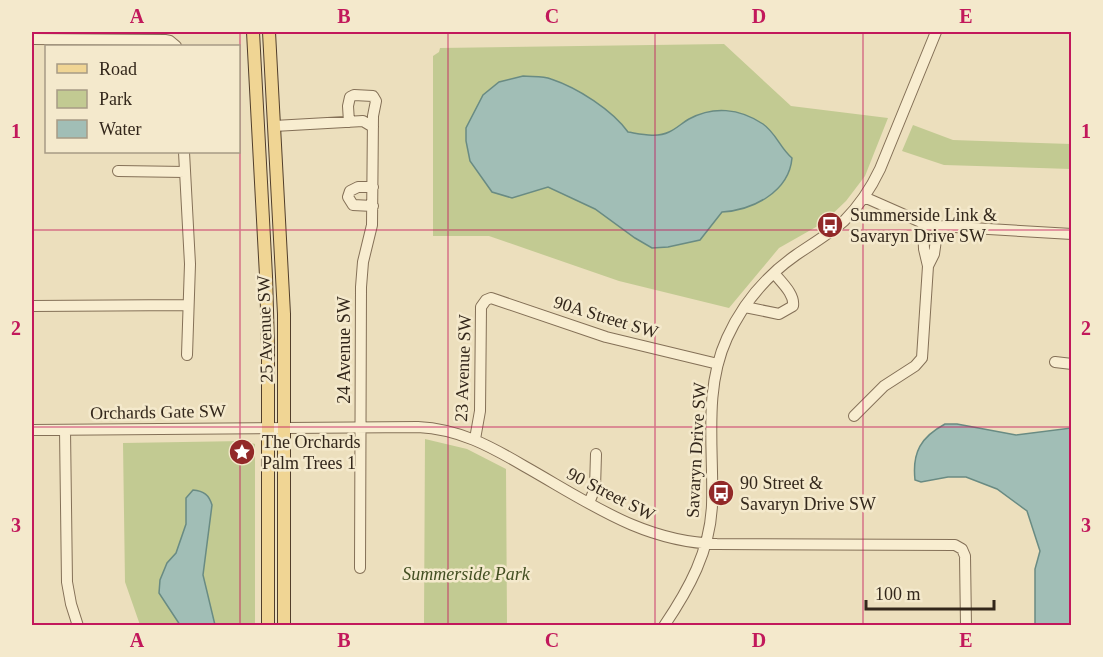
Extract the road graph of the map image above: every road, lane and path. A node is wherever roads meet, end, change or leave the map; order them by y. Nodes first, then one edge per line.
1 (253, 32) edge
2 (269, 32) edge
3 (936, 32) edge
4 (32, 39) edge
5 (175, 45) edge
6 (349, 122) junction
7 (274, 126) junction
8 (373, 128) junction
9 (184, 153) edge
10 (118, 171) dead end
11 (185, 172) junction
12 (373, 187) junction
13 (864, 197) junction
14 (373, 206) junction
15 (923, 223) junction
16 (938, 226) junction
17 (1071, 234) edge
18 (928, 266) junction
19 (774, 273) junction
20 (486, 300) joint
21 (188, 305) junction
22 (32, 306) edge
23 (745, 307) junction
24 (187, 355) dead end
25 (1054, 362) dead end
26 (718, 364) junction
27 (1071, 364) edge
28 (854, 416) dead end
29 (268, 428) junction
30 (285, 428) junction
31 (361, 428) junction
32 (32, 430) edge
33 (65, 430) junction
34 (475, 439) junction
35 (596, 454) dead end
36 (589, 503) junction
37 (705, 544) junction
38 (360, 568) dead end
39 (78, 626) edge
40 (268, 626) edge
41 (284, 626) edge
42 (664, 626) edge
43 (966, 626) edge

1 - 29 main road, 25 Avenue SW
2 - 7 main road, 25 Avenue SW
3 - 13 street, Savaryn Drive SW
4 - 5 street
6 - 7 street
6 - 8 street
6 - 8 street, 24 Avenue SW
7 - 30 main road, 25 Avenue SW
8 - 12 street, 24 Avenue SW
9 - 11 street
10 - 11 street
11 - 21 street
12 - 14 street, 24 Avenue SW
12 - 14 street
13 - 15 street
13 - 19 street, Savaryn Drive SW
14 - 31 street, 24 Avenue SW
15 - 16 street
15 - 18 street
16 - 17 street
16 - 18 street
18 - 28 street
19 - 23 street, Savaryn Drive SW
19 - 23 street
20 - 26 street, 90A Street SW
20 - 34 street, 23 Avenue SW
21 - 22 street
21 - 24 street
23 - 26 street, Savaryn Drive SW
25 - 27 street
26 - 37 street, Savaryn Drive SW
29 - 30 street, Orchards Gate SW
29 - 33 street, Orchards Gate SW
29 - 40 main road, 25 Avenue SW
30 - 31 street, 90 Street SW
30 - 41 main road, 25 Avenue SW
31 - 34 street, 90 Street SW
31 - 38 street, 24 Avenue SW
32 - 33 street, Orchards Gate SW
33 - 39 street
34 - 36 street, 90 Street SW
35 - 36 street
36 - 37 street, 90 Street SW
37 - 42 street, Savaryn Drive SW
37 - 43 street, 90 Street SW

